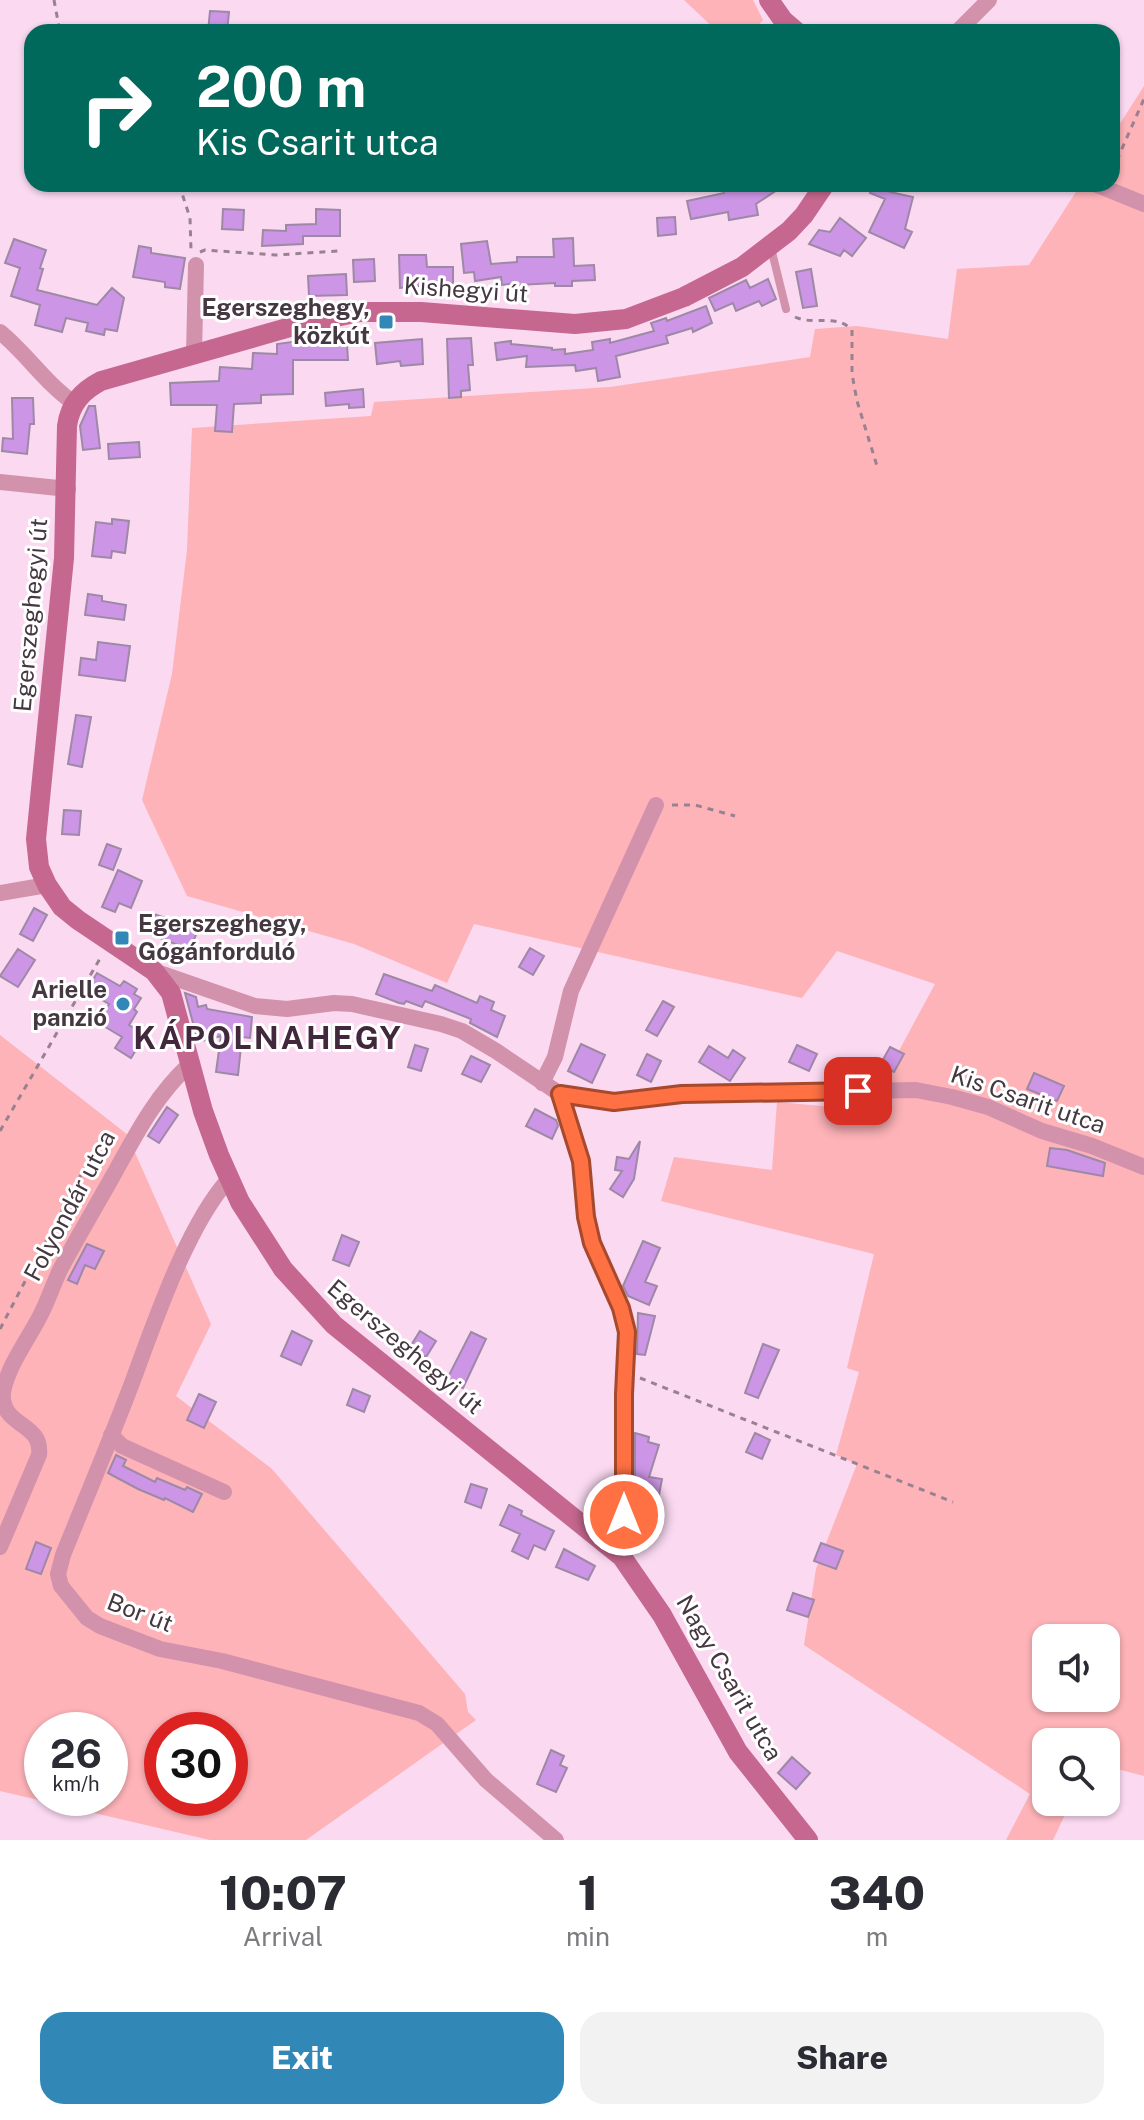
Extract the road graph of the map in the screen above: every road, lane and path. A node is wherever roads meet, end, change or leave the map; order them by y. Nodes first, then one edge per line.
1 (54, 0) edge
2 (769, 0) edge
3 (989, 0) edge
4 (58, 24) edge
5 (782, 24) edge
6 (965, 24) edge
7 (1144, 99) edge
8 (1120, 153) edge
9 (182, 192) edge
10 (820, 192) edge
11 (1115, 192) edge
12 (1144, 204) edge
13 (771, 247) junction
14 (338, 251) dead end
15 (196, 265) junction
16 (786, 309) joint
17 (0, 332) edge
18 (194, 354) junction
19 (74, 403) junction
20 (877, 466) dead end
21 (0, 482) edge
22 (68, 489) junction
23 (656, 805) joint
24 (735, 816) dead end
25 (47, 885) junction
26 (0, 893) edge
27 (110, 941) junction
28 (154, 971) junction
29 (190, 1064) junction
30 (542, 1083) junction
31 (560, 1094) junction
32 (0, 1131) edge
33 (124, 1155) junction
34 (1144, 1167) edge
35 (229, 1179) junction
36 (0, 1329) edge
37 (626, 1372) junction
38 (111, 1435) junction
39 (224, 1492) dead end
40 (953, 1502) dead end
41 (607, 1543) junction
42 (0, 1547) edge
43 (556, 1840) edge
44 (808, 1840) edge

1 - 4 path
2 - 5 street
3 - 6 street
7 - 8 path
9 - 15 path
10 - 13 street, Kishegyi út
11 - 12 street
13 - 16 lane
13 - 18 street, Kishegyi út
14 - 15 path
15 - 18 street
16 - 20 path
17 - 19 street
18 - 19 street, Kishegyi út
19 - 22 street, Egerszeghegyi út
21 - 22 street
22 - 25 street, Egerszeghegyi út
23 - 24 path
23 - 30 street
25 - 26 street
25 - 27 street, Egerszeghegyi út
27 - 28 street, Egerszeghegyi út
27 - 32 path
28 - 29 street, Egerszeghegyi út
28 - 30 street, Egerszeghegyi út
29 - 33 street, Folyondár utca
29 - 35 street, Egerszeghegyi út
30 - 31 street, Egerszeghegyi út
31 - 34 street, Kis Csarit utca
31 - 37 street
33 - 36 path
33 - 42 street, Folyondár utca
35 - 38 street, Bor út
35 - 41 street, Egerszeghegyi út
37 - 40 path
37 - 41 street
38 - 39 street
38 - 43 street, Bor út
41 - 44 street, Nagy Csarit utca

